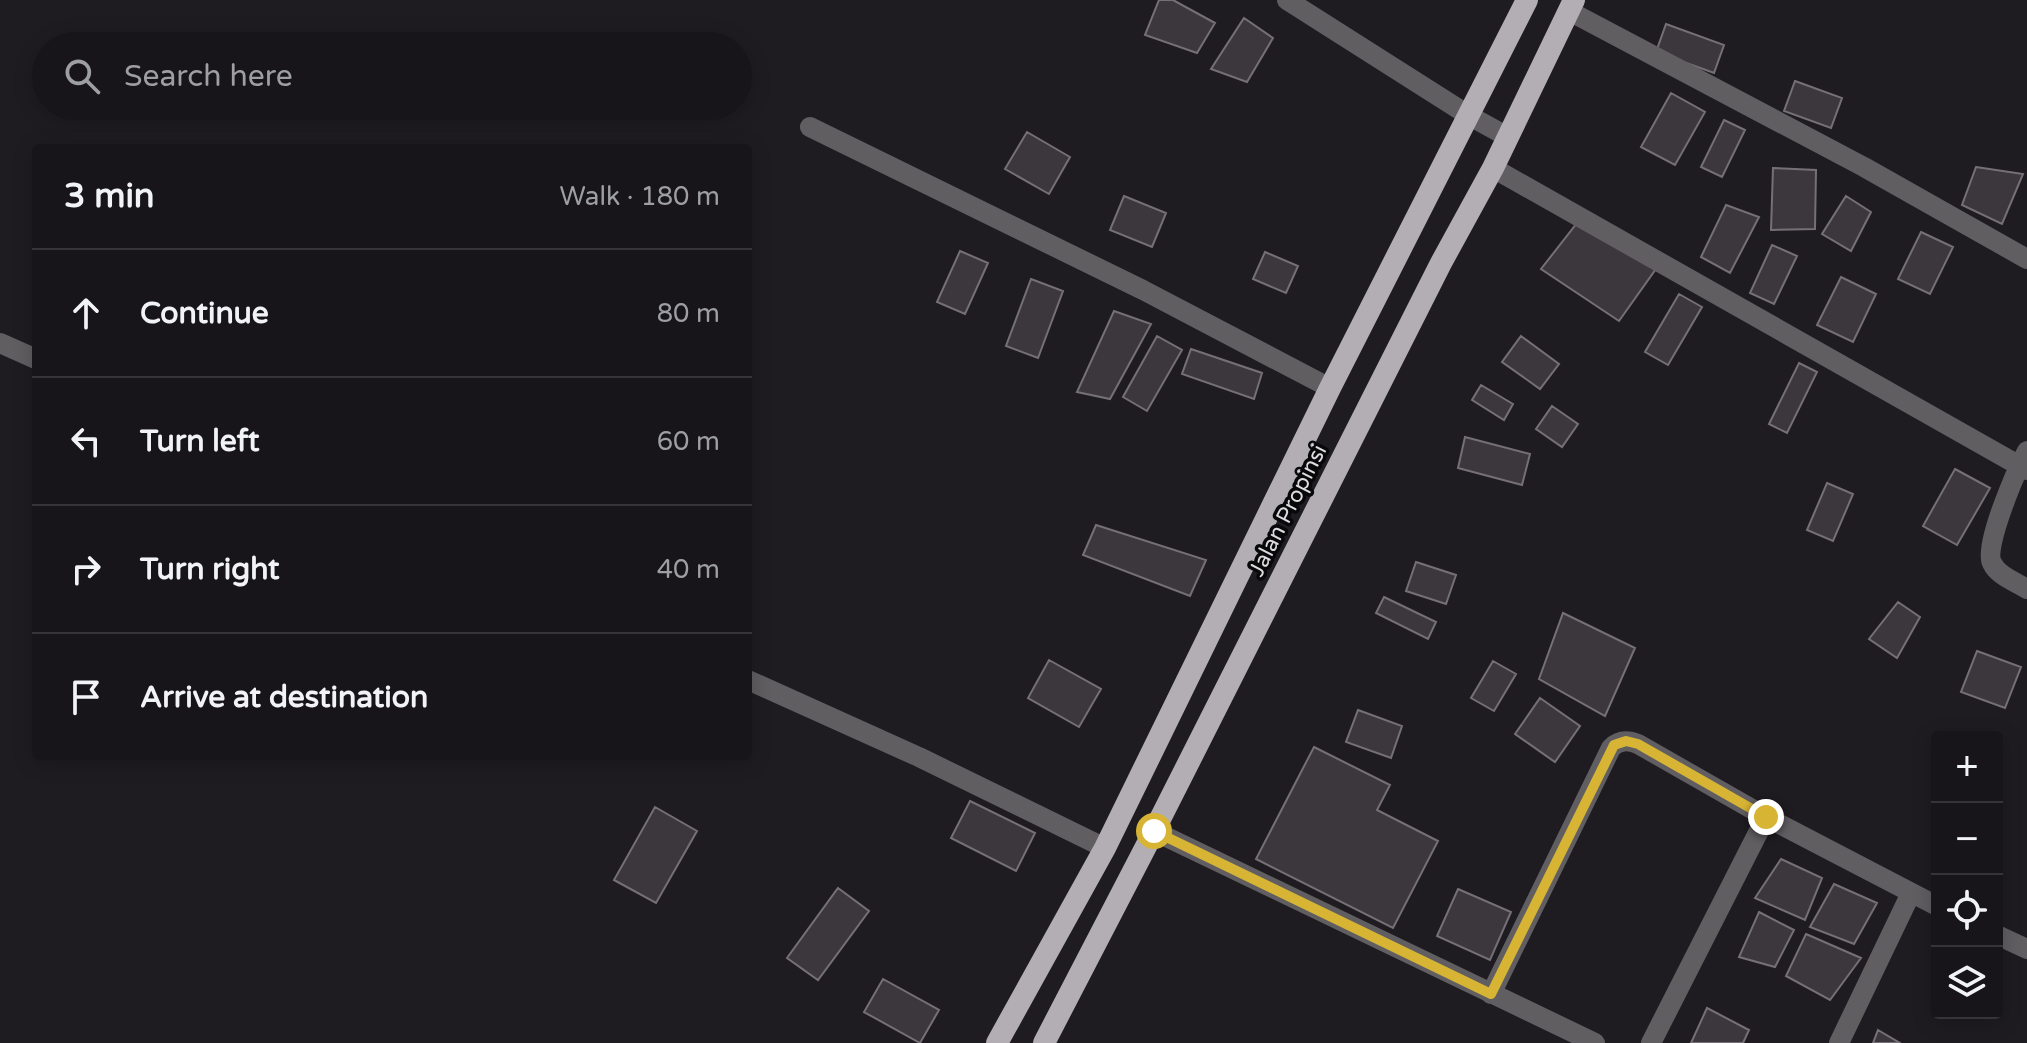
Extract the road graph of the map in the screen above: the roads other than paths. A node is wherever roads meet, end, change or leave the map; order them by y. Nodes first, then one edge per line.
1 (1287, 0) edge
2 (1527, 0) edge
3 (1572, 5) edge
4 (1468, 115) junction
5 (810, 127) dead end
6 (1508, 137) junction
7 (1493, 168) junction
8 (2027, 259) edge
9 (0, 343) edge
10 (32, 357) edge
11 (1330, 388) junction
12 (2024, 462) edge
13 (2027, 589) edge
14 (752, 682) edge
15 (1766, 817) junction
16 (1154, 831) junction
17 (1105, 848) junction
18 (1911, 893) junction
19 (1931, 903) edge
20 (2003, 938) edge
21 (2027, 949) edge
22 (1491, 994) junction
23 (997, 1043) edge
24 (1044, 1043) edge
25 (1595, 1043) edge
26 (1651, 1043) edge
27 (1839, 1043) edge

1 - 4 street
2 - 4 highway
3 - 6 highway, Jalan Propinsi
3 - 8 street
4 - 6 street
4 - 11 highway
5 - 11 street
6 - 7 highway, Jalan Propinsi
7 - 12 street
7 - 16 highway, Jalan Propinsi
9 - 10 street
11 - 17 highway
12 - 13 street
14 - 17 street
15 - 18 street
15 - 22 street
15 - 26 street
16 - 22 street
16 - 24 highway, Jalan Propinsi
17 - 23 highway
18 - 19 street
18 - 27 street
20 - 21 street
22 - 25 street

